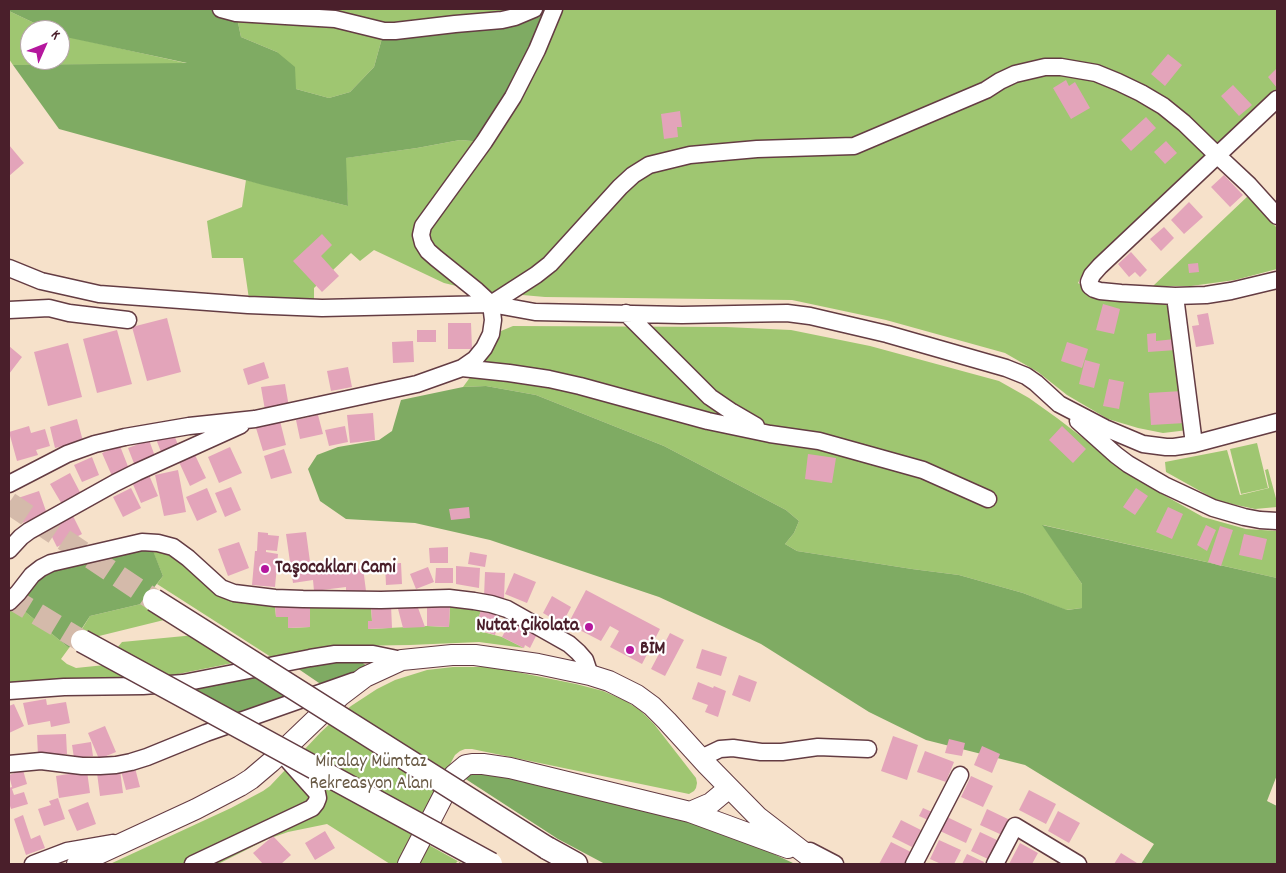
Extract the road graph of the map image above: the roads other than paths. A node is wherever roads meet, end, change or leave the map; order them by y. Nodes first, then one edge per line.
1 (221, 9) edge
2 (534, 9) edge
3 (554, 9) edge
4 (1277, 100) edge
5 (1218, 156) junction
6 (1277, 216) edge
7 (9, 268) edge
8 (1277, 280) edge
9 (56, 285) junction
10 (77, 289) junction
11 (1175, 296) junction
12 (491, 304) junction
13 (49, 308) junction
14 (9, 310) edge
15 (69, 313) junction
16 (626, 314) junction
17 (128, 320) dead end
18 (462, 368) junction
19 (1059, 404) junction
20 (255, 419) junction
21 (1277, 422) edge
22 (770, 434) junction
23 (1194, 444) junction
24 (9, 484) edge
25 (988, 499) dead end
26 (1277, 522) edge
27 (9, 550) edge
28 (12, 597) edge
29 (154, 600) tunnel mouth
30 (82, 642) tunnel mouth
31 (402, 660) junction
32 (590, 675) junction
33 (365, 678) junction
34 (9, 691) edge
35 (868, 749) dead end
36 (280, 753) junction
37 (701, 758) junction
38 (9, 764) edge
39 (960, 775) dead end
40 (729, 788) junction
41 (690, 812) junction
42 (781, 836) junction
43 (132, 840) junction
44 (812, 860) edge
45 (33, 864) edge
46 (77, 864) edge
47 (193, 864) edge
48 (408, 864) edge
49 (491, 864) edge
50 (576, 864) edge
51 (835, 864) edge
52 (914, 864) edge
53 (995, 864) edge
54 (1078, 864) edge

1 - 2 street
3 - 12 street
4 - 5 street
5 - 6 street
5 - 11 street
5 - 12 street
7 - 9 street
8 - 11 street
9 - 10 street
9 - 13 street
10 - 12 street
10 - 15 street
11 - 23 street
12 - 16 street
12 - 18 street
13 - 14 street
13 - 15 street
15 - 17 street
16 - 19 street
16 - 22 street
18 - 20 street
18 - 22 street
19 - 23 street
19 - 26 street
20 - 24 street
20 - 27 street
21 - 23 street
22 - 25 street
28 - 32 street
29 - 50 highway, bridge
30 - 49 highway, bridge
31 - 32 main road
31 - 33 main road
31 - 34 street
32 - 37 main road
33 - 36 main road
33 - 38 street
35 - 37 street
36 - 43 main road
36 - 47 street
37 - 40 main road
39 - 52 street
40 - 41 main road
40 - 42 main road
41 - 44 main road
41 - 48 main road
42 - 44 main road
42 - 51 street
43 - 45 street
43 - 46 main road
53 - 54 street

